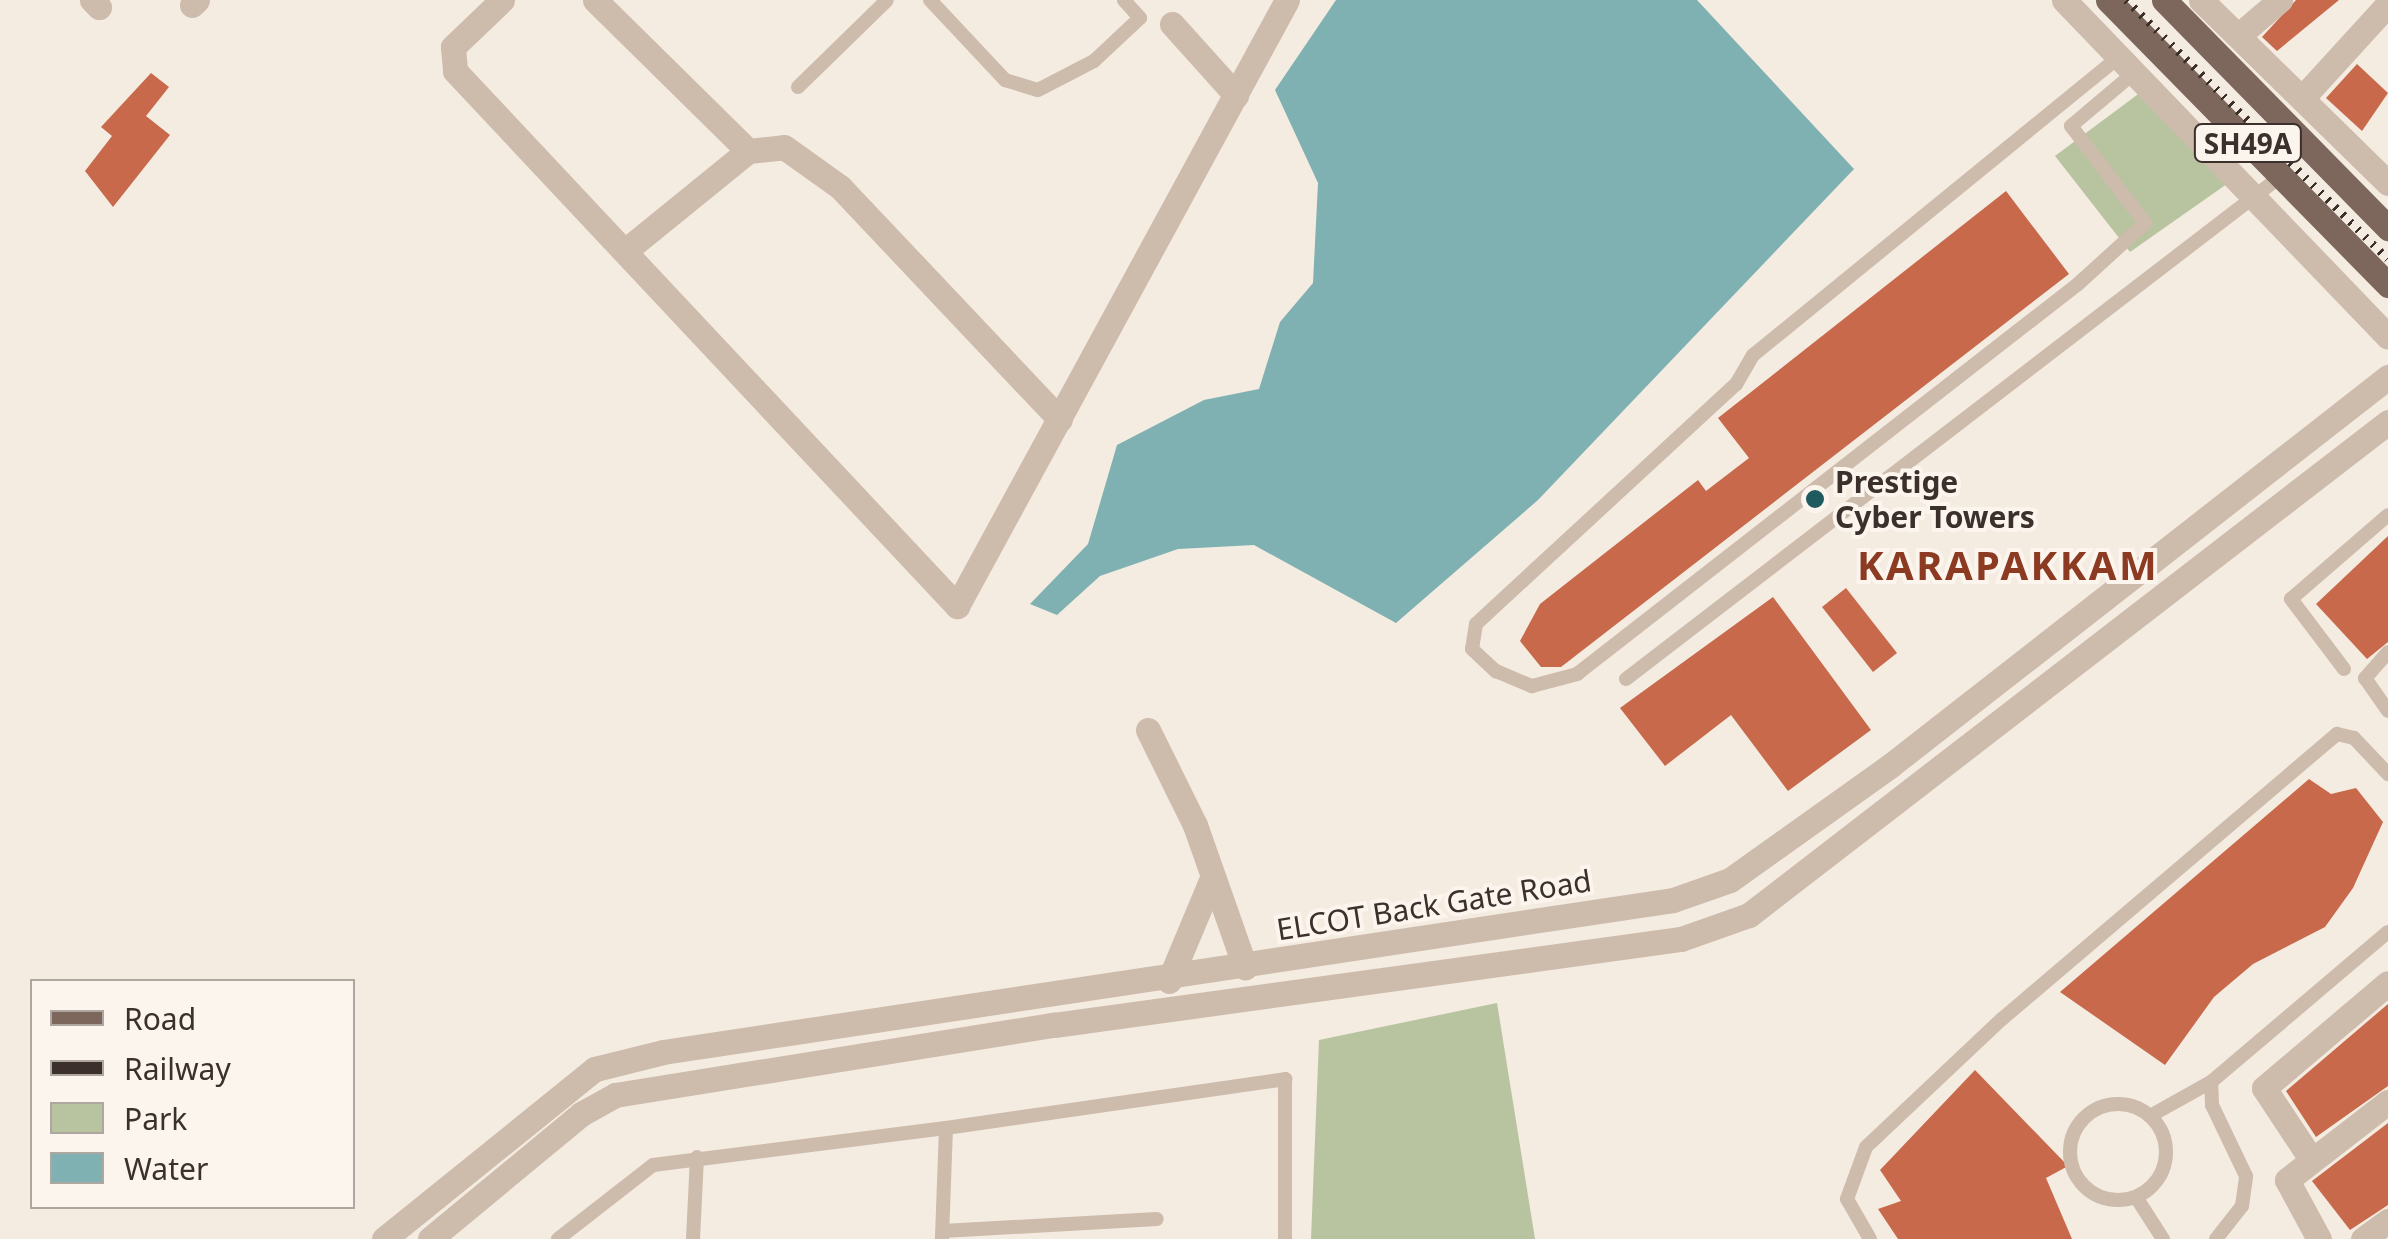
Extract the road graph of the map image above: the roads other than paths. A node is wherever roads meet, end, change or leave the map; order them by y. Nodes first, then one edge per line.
1 (502, 0) edge
2 (595, 0) edge
3 (887, 0) edge
4 (930, 0) edge
5 (1124, 0) edge
6 (1287, 0) edge
7 (2064, 0) edge
8 (2108, 0) edge
9 (2164, 0) edge
10 (2201, 0) edge
11 (2280, 0) edge
12 (2388, 4) edge
13 (1172, 24) dead end
14 (2239, 36) junction
15 (2127, 65) junction
16 (798, 87) dead end
17 (1236, 95) junction
18 (2304, 96) junction
19 (748, 151) junction
20 (2281, 176) junction
21 (2388, 183) edge
22 (2249, 197) junction
23 (2388, 228) edge
24 (625, 251) junction
25 (2388, 285) edge
26 (2388, 336) edge
27 (2388, 376) edge
28 (1060, 420) junction
29 (2388, 422) edge
30 (2388, 515) edge
31 (2388, 652) edge
32 (2344, 668) dead end
33 (1626, 679) dead end
34 (2388, 712) edge
35 (1148, 730) dead end
36 (2388, 774) edge
37 (1212, 878) junction
38 (1478, 930) junction
39 (2388, 932) edge
40 (1479, 966) junction
41 (1245, 967) junction
42 (1168, 981) junction
43 (2388, 983) edge
44 (2212, 1082) junction
45 (2388, 1102) edge
46 (2150, 1116) junction
47 (946, 1128) junction
48 (505, 1138) junction
49 (696, 1157) junction
50 (2310, 1158) junction
51 (524, 1161) junction
52 (2136, 1197) junction
53 (1158, 1219) dead end
54 (2388, 1221) edge
55 (942, 1235) edge
56 (384, 1239) edge
57 (430, 1239) edge
58 (558, 1239) edge
59 (693, 1239) edge
60 (1285, 1239) edge
61 (1870, 1239) edge
62 (2163, 1239) edge
63 (2216, 1239) edge
64 (2319, 1239) edge
65 (2363, 1239) edge

1 - 24 street
2 - 19 street
3 - 16 lane
4 - 5 lane
6 - 17 street
7 - 15 street
8 - 20 main road, SH49A
9 - 23 main road, SH49A
10 - 14 street
11 - 14 street
12 - 18 street
13 - 17 street
14 - 18 street
15 - 15 lane
15 - 22 street
17 - 28 street
18 - 21 street
19 - 24 street
19 - 28 street
20 - 22 lane
20 - 25 main road, SH49A
22 - 26 street
22 - 33 lane
24 - 28 street
27 - 38 street, ELCOT Back Gate Road
29 - 40 street
30 - 32 lane
31 - 34 lane
35 - 37 street
36 - 61 lane
37 - 41 street
37 - 42 street
38 - 40 street
38 - 41 street, ELCOT Back Gate Road
39 - 44 lane
40 - 51 street
41 - 42 street, ELCOT Back Gate Road
42 - 48 street, ELCOT Back Gate Road
43 - 50 street
44 - 46 lane
44 - 63 lane
45 - 50 street
46 - 52 lane
46 - 52 lane
47 - 49 lane
47 - 55 lane
47 - 60 lane
48 - 51 street
48 - 56 street, ELCOT Back Gate Road
49 - 58 lane
49 - 59 lane
50 - 64 street
51 - 57 street
52 - 62 lane
53 - 55 lane
54 - 65 street

